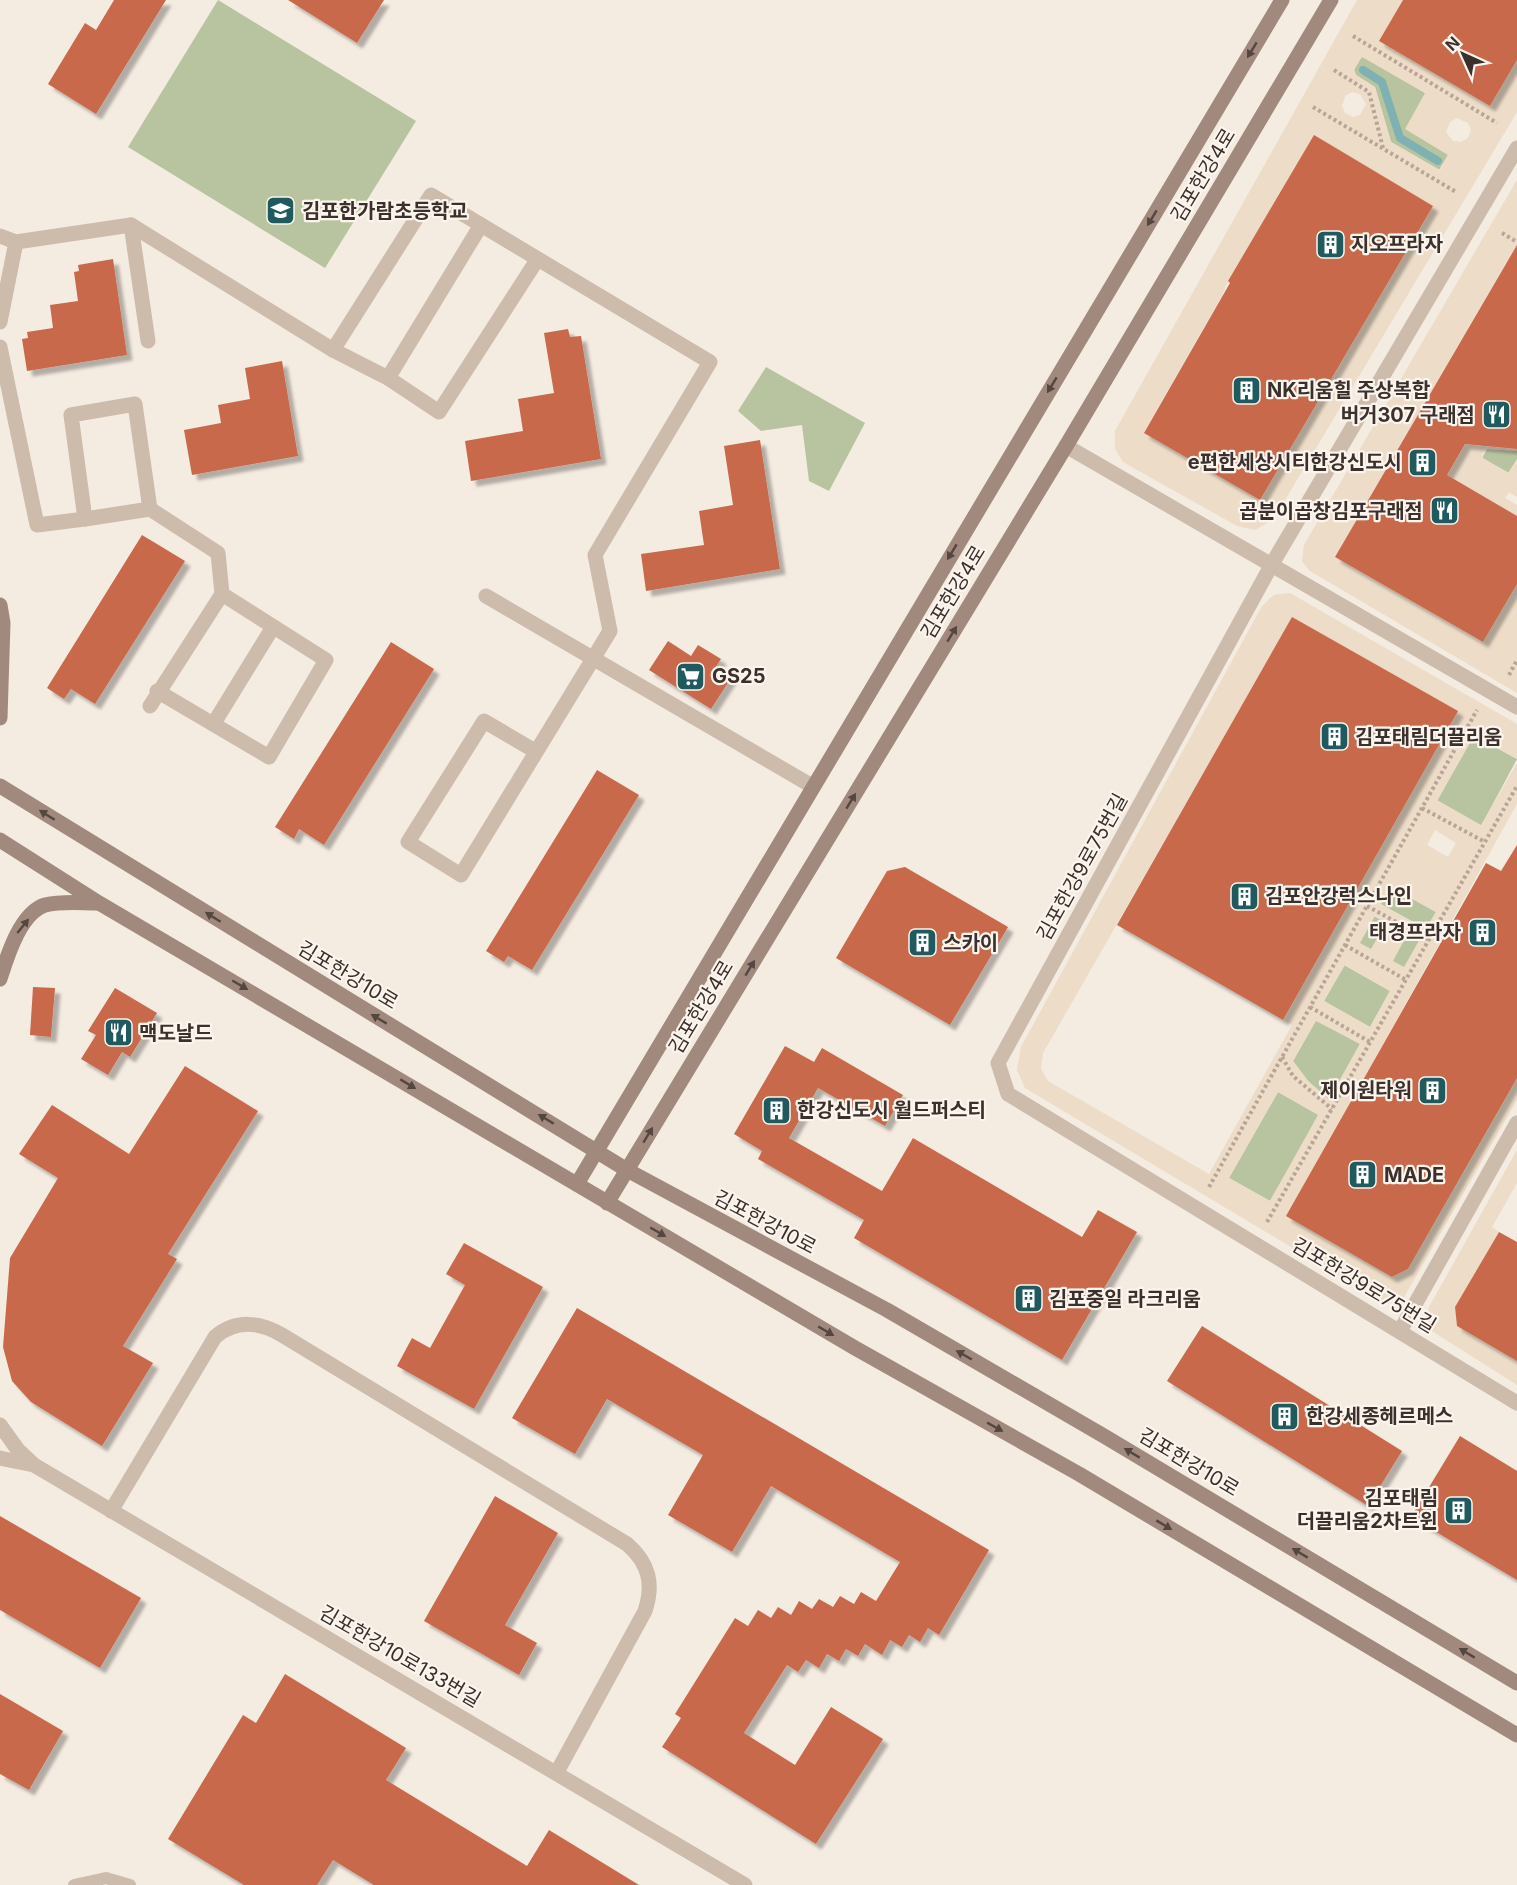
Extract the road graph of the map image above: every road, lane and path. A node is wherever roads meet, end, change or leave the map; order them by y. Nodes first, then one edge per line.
1 (1282, 0) edge
2 (1331, 0) edge
3 (1353, 36) dead end
4 (1334, 70) dead end
5 (1313, 107) dead end
6 (1497, 123) dead end
7 (1517, 148) edge
8 (1383, 149) junction
9 (1456, 192) dead end
10 (131, 225) junction
11 (481, 225) junction
12 (1502, 233) dead end
13 (0, 236) edge
14 (16, 242) junction
15 (1517, 242) edge
16 (537, 260) junction
17 (0, 322) edge
18 (148, 341) dead end
19 (0, 347) edge
20 (333, 350) junction
21 (388, 378) junction
22 (1066, 446) junction
23 (150, 510) junction
24 (85, 519) junction
25 (1272, 564) junction
26 (222, 594) junction
27 (486, 596) dead end
28 (0, 605) edge
29 (273, 627) junction
30 (592, 658) junction
31 (1517, 660) edge
32 (1509, 675) dead end
33 (157, 691) junction
34 (150, 706) dead end
35 (1517, 707) edge
36 (1477, 710) dead end
37 (0, 718) edge
38 (214, 723) junction
39 (535, 751) junction
40 (0, 786) edge
41 (812, 786) junction
42 (1517, 786) edge
43 (1422, 808) junction
44 (0, 840) edge
45 (1485, 842) junction
46 (99, 903) junction
47 (1367, 906) junction
48 (1429, 940) junction
49 (1345, 945) junction
50 (0, 979) edge
51 (1406, 980) junction
52 (1310, 1007) junction
53 (1370, 1042) junction
54 (1282, 1057) junction
55 (1332, 1109) junction
56 (1517, 1123) edge
57 (596, 1150) junction
58 (627, 1170) junction
59 (577, 1184) junction
60 (1209, 1187) dead end
61 (607, 1203) junction
62 (1267, 1222) dead end
63 (1400, 1330) junction
64 (1517, 1403) edge
65 (0, 1425) edge
66 (0, 1458) edge
67 (34, 1465) junction
68 (111, 1511) junction
69 (1517, 1683) edge
70 (1517, 1735) edge
71 (557, 1772) junction
72 (74, 1885) edge
73 (130, 1885) edge
74 (745, 1885) edge

1 -> 41 street, 김포한강4로
2 - 22 street, 김포한강4로
3 - 6 path
4 - 8 path
5 - 8 path
7 - 25 street, 김포한강9로75번길
8 - 9 path
10 - 14 street
10 - 18 street
10 - 20 street
11 - 16 street
11 - 20 street
11 - 21 street
12 - 15 path
13 - 14 street
14 - 17 street
16 - 21 street
16 - 30 street
19 - 24 street
20 - 21 street
22 - 25 street
58 -> 22 street, 김포한강4로
23 - 24 street
23 - 24 street
23 - 26 street
25 - 35 street
25 - 63 street, 김포한강9로75번길
26 - 29 street
26 - 33 street
27 - 30 street
28 - 37 street
29 - 38 street
29 - 38 street
30 - 39 street
30 - 41 street
31 - 32 path
33 - 34 street
33 - 38 street
36 - 43 path
39 - 39 street
57 -> 40 street, 김포한강10로
41 - 57 street, 김포한강4로
42 - 45 path
43 - 45 path
43 - 47 path
44 - 46 street
45 - 48 path
50 -> 46 street
46 -> 59 street
47 - 48 path
47 - 49 path
48 - 51 path
49 - 51 path
49 - 52 path
51 - 53 path
52 - 53 path
52 - 54 path
53 - 55 path
54 - 55 path
54 - 60 path
55 - 62 path
56 - 63 street
57 - 58 street, 김포한강10로
57 - 59 street, 김포한강4로
58 - 61 street, 김포한강4로
69 -> 58 street, 김포한강10로
59 - 61 street
61 -> 70 street
63 - 64 street, 김포한강9로75번길
65 - 67 street
66 - 67 street
67 - 68 street, 김포한강10로133번길
68 - 71 street, 김포한강10로133번길
68 - 71 street
71 - 74 street, 김포한강10로133번길
72 - 73 lane

